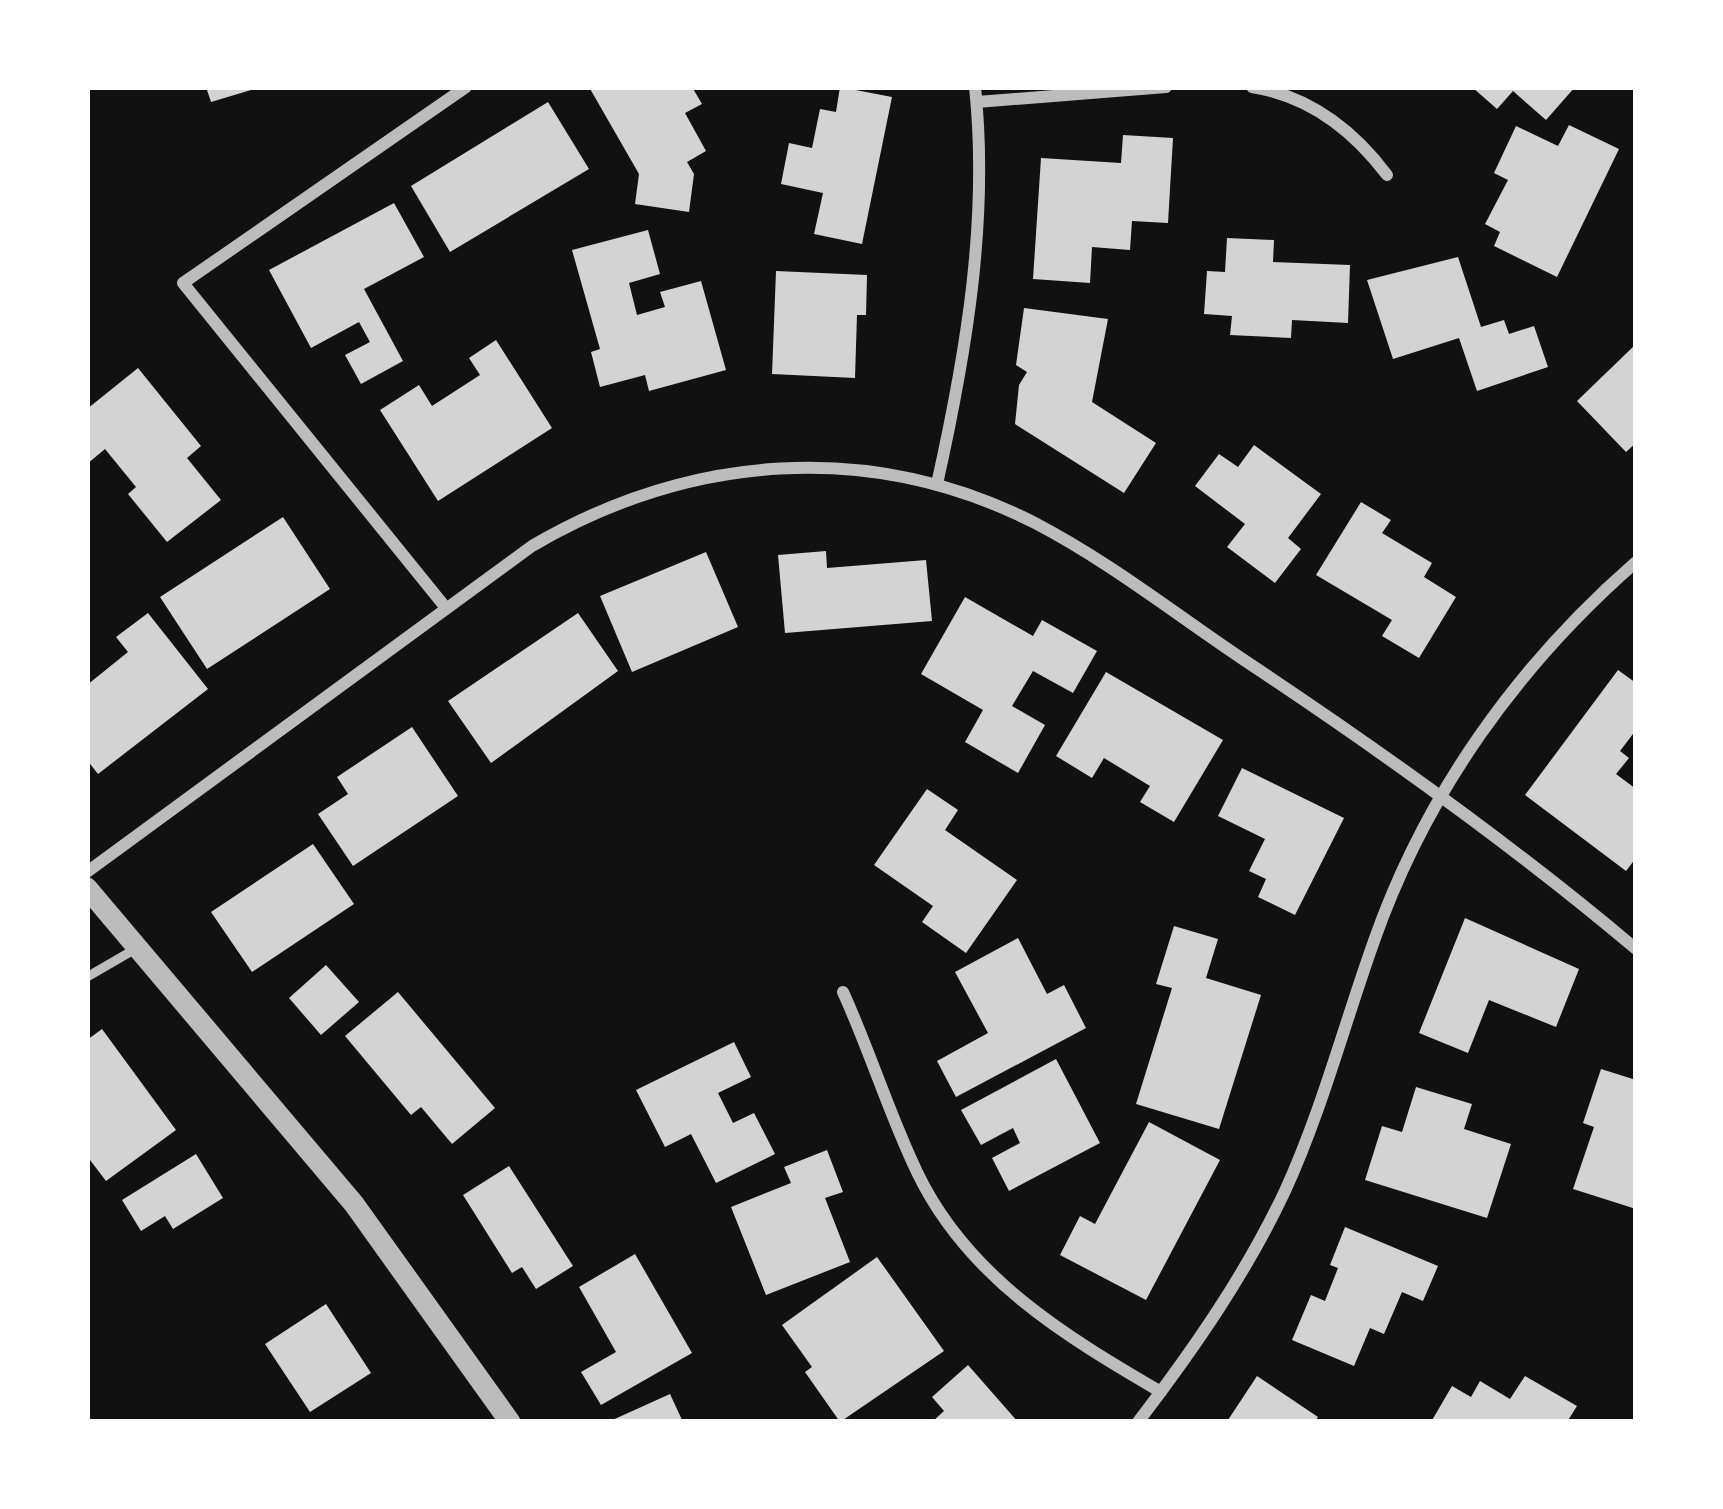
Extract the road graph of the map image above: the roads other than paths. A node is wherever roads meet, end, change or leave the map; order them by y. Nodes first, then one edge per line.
1 (466, 87) edge
2 (975, 87) edge
3 (1166, 87) edge
4 (1252, 87) edge
5 (977, 102) junction
6 (1387, 175) dead end
7 (937, 484) junction
8 (1636, 562) edge
9 (446, 608) junction
10 (1442, 792) junction
11 (87, 872) edge
12 (87, 888) edge
13 (137, 947) junction
14 (1636, 949) edge
15 (87, 977) edge
16 (843, 992) dead end
17 (1161, 1392) junction
18 (510, 1422) edge
19 (1138, 1422) edge

1 - 9 street
2 - 5 street
3 - 5 street
4 - 6 street
5 - 7 street
7 - 9 street
7 - 10 street
8 - 10 street
9 - 11 street
10 - 14 street
10 - 17 street
12 - 13 street
13 - 15 lane
13 - 18 street
16 - 17 street
17 - 19 street

